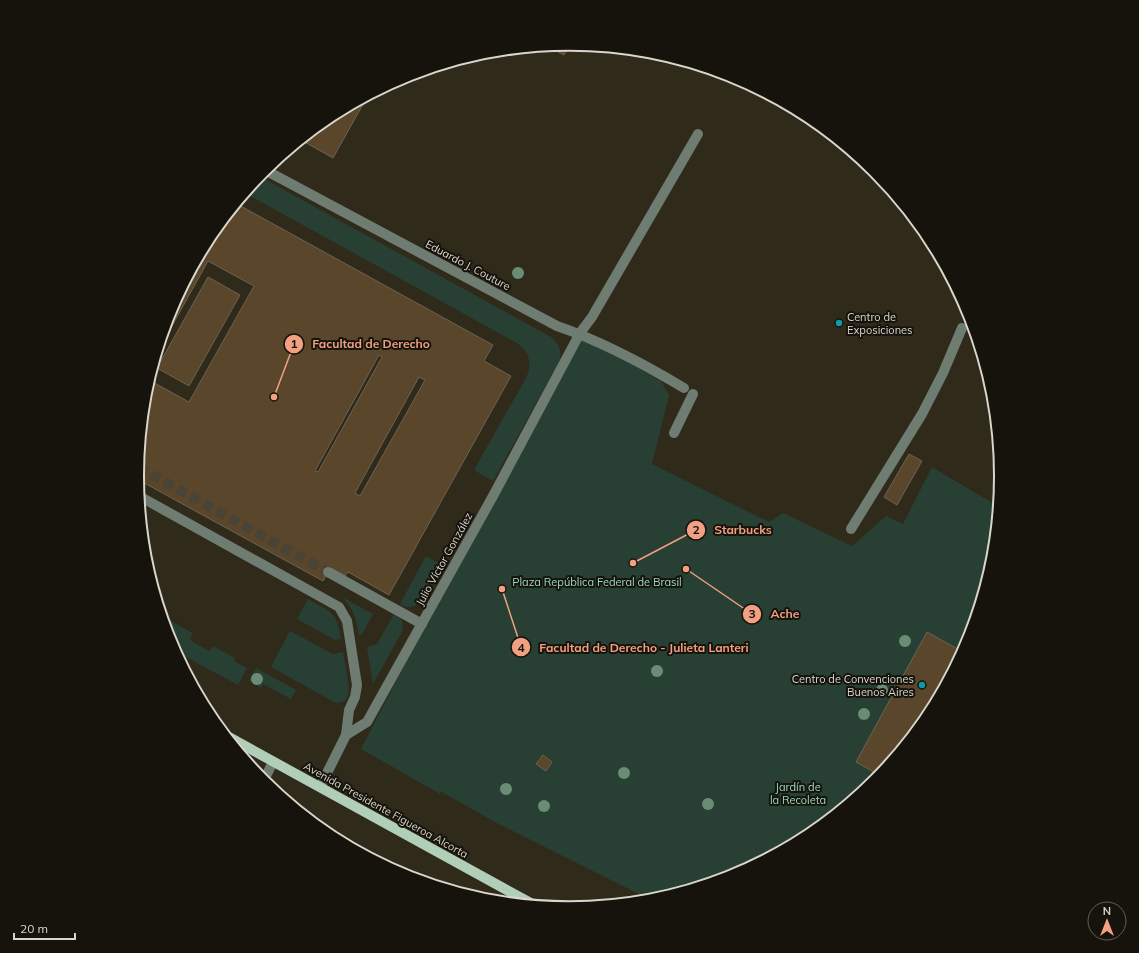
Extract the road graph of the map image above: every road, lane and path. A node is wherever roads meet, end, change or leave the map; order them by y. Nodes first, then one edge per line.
1 (698, 134) dead end
2 (272, 174) edge
3 (962, 328) dead end
4 (580, 333) junction
5 (684, 388) dead end
6 (693, 394) dead end
7 (674, 433) dead end
8 (145, 499) edge
9 (851, 529) dead end
10 (328, 572) tunnel mouth
11 (422, 624) junction
12 (346, 735) junction
13 (237, 742) edge
14 (273, 762) junction
15 (267, 775) edge
16 (320, 787) junction
17 (523, 899) edge

1 - 4 street, Julio Víctor González
2 - 4 street, Eduardo J. Couture
3 - 9 street
4 - 5 street, Eduardo J. Couture
4 - 11 street, Julio Víctor González
6 - 7 street
8 - 12 street
10 - 11 street
11 - 12 street, Julio Víctor González
12 - 16 street
13 - 14 main road, Avenida Presidente Figueroa Alcorta
14 - 15 street
14 - 16 main road, Avenida Presidente Figueroa Alcorta
16 - 17 main road, Avenida Presidente Figueroa Alcorta

